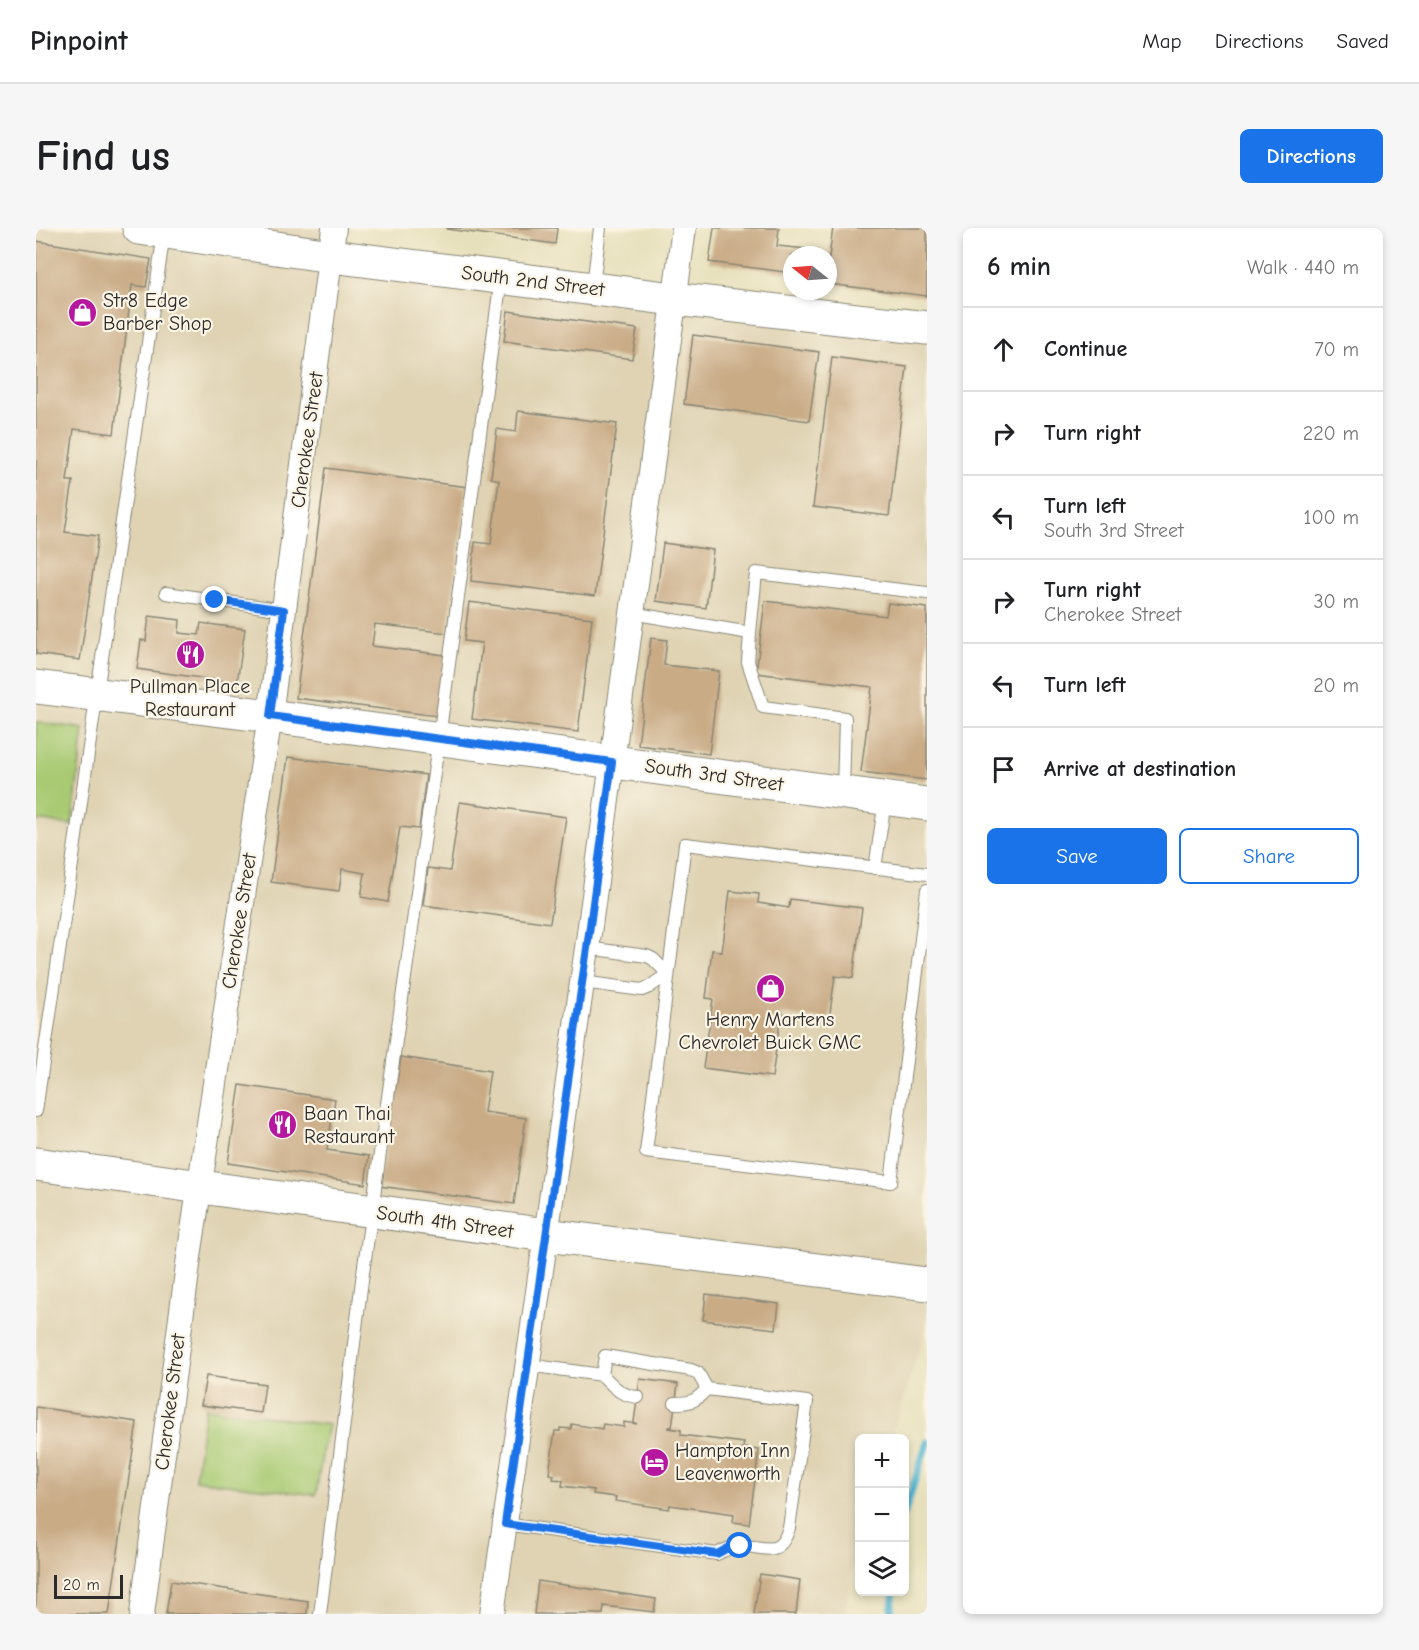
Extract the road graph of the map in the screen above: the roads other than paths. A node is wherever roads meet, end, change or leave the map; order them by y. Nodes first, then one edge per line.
1 (600, 228) edge
2 (684, 228) edge
3 (156, 229) edge
4 (333, 242) edge
5 (501, 277) junction
6 (593, 288) junction
7 (674, 299) junction
8 (927, 328) edge
9 (166, 593) dead end
10 (927, 593) edge
11 (284, 610) junction
12 (632, 613) junction
13 (750, 633) junction
14 (36, 687) edge
15 (96, 694) junction
16 (270, 716) junction
17 (439, 738) junction
18 (612, 762) junction
19 (843, 793) junction
20 (885, 799) junction
21 (927, 804) edge
22 (875, 868) junction
23 (927, 874) edge
24 (927, 890) edge
25 (587, 948) junction
26 (668, 974) junction
27 (582, 981) junction
28 (36, 1111) edge
29 (36, 1164) edge
30 (199, 1187) junction
31 (373, 1212) junction
32 (546, 1235) junction
33 (927, 1284) edge
34 (527, 1365) junction
35 (602, 1375) junction
36 (707, 1389) junction
37 (638, 1397) dead end
38 (675, 1403) dead end
39 (505, 1524) junction
40 (142, 1614) edge
41 (320, 1614) edge
42 (492, 1614) edge

1 - 6 lane
2 - 7 street
3 - 4 main road, South 2nd Street
3 - 15 lane
4 - 5 main road, South 2nd Street
4 - 11 street, Cherokee Street
5 - 6 main road, South 2nd Street
5 - 17 lane
6 - 7 main road, South 2nd Street
7 - 8 main road, South 2nd Street
7 - 12 street
9 - 11 lane
10 - 13 lane
11 - 16 street, Cherokee Street
12 - 13 lane
12 - 18 street
13 - 19 lane
14 - 15 main road, South 3rd Street
15 - 16 main road, South 3rd Street
15 - 28 lane
16 - 17 main road, South 3rd Street
16 - 30 street, Cherokee Street
17 - 18 main road, South 3rd Street
17 - 31 lane
18 - 19 main road, South 3rd Street
18 - 25 street
19 - 20 main road, South 3rd Street
20 - 21 main road, South 3rd Street
20 - 22 lane
22 - 23 lane
22 - 26 lane
24 - 26 lane
25 - 26 lane
25 - 27 street
26 - 27 lane
27 - 32 street
29 - 30 main road, South 4th Street
30 - 31 main road, South 4th Street
30 - 40 street, Cherokee Street
31 - 32 main road, South 4th Street
31 - 41 lane
32 - 33 main road, South 4th Street
32 - 34 street
34 - 35 lane
34 - 39 street
35 - 36 lane
35 - 37 lane
36 - 38 lane
36 - 39 lane
39 - 42 street

